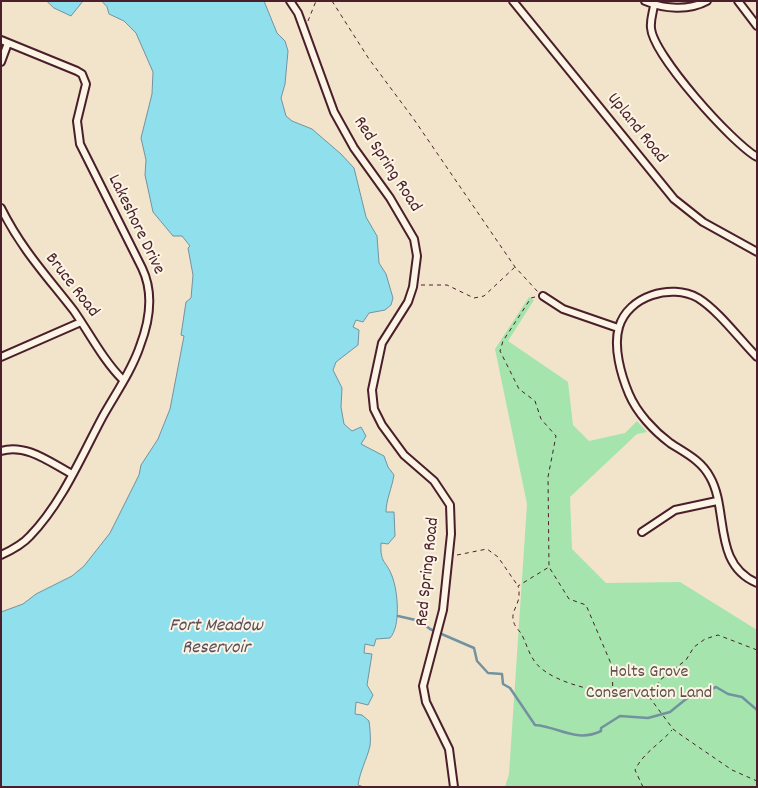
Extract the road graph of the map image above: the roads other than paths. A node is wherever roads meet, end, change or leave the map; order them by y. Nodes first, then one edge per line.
1 (290, 1) edge
2 (513, 1) edge
3 (645, 1) edge
4 (707, 1) edge
5 (738, 1) edge
6 (654, 5) junction
7 (757, 26) edge
8 (4, 41) edge
9 (1, 62) edge
10 (757, 157) edge
11 (1, 208) edge
12 (757, 252) edge
13 (543, 296) road end
14 (81, 322) junction
15 (618, 328) junction
16 (1, 357) edge
17 (757, 357) edge
18 (123, 380) junction
19 (1, 451) edge
20 (72, 474) junction
21 (717, 502) junction
22 (642, 532) dead end
23 (1, 555) edge
24 (757, 583) edge
25 (454, 787) edge

1 - 25 street, Red Spring Road
2 - 12 street, Upland Road
3 - 6 street
4 - 6 street
5 - 7 street
6 - 10 street
8 - 9 street
8 - 18 street, Lakeshore Drive
11 - 14 street, Bruce Road
13 - 15 street
14 - 16 street
14 - 18 street, Bruce Road
15 - 17 street
15 - 21 street
18 - 20 street, Lakeshore Drive
19 - 20 street
20 - 23 street, Lakeshore Drive
21 - 22 street
21 - 24 street

